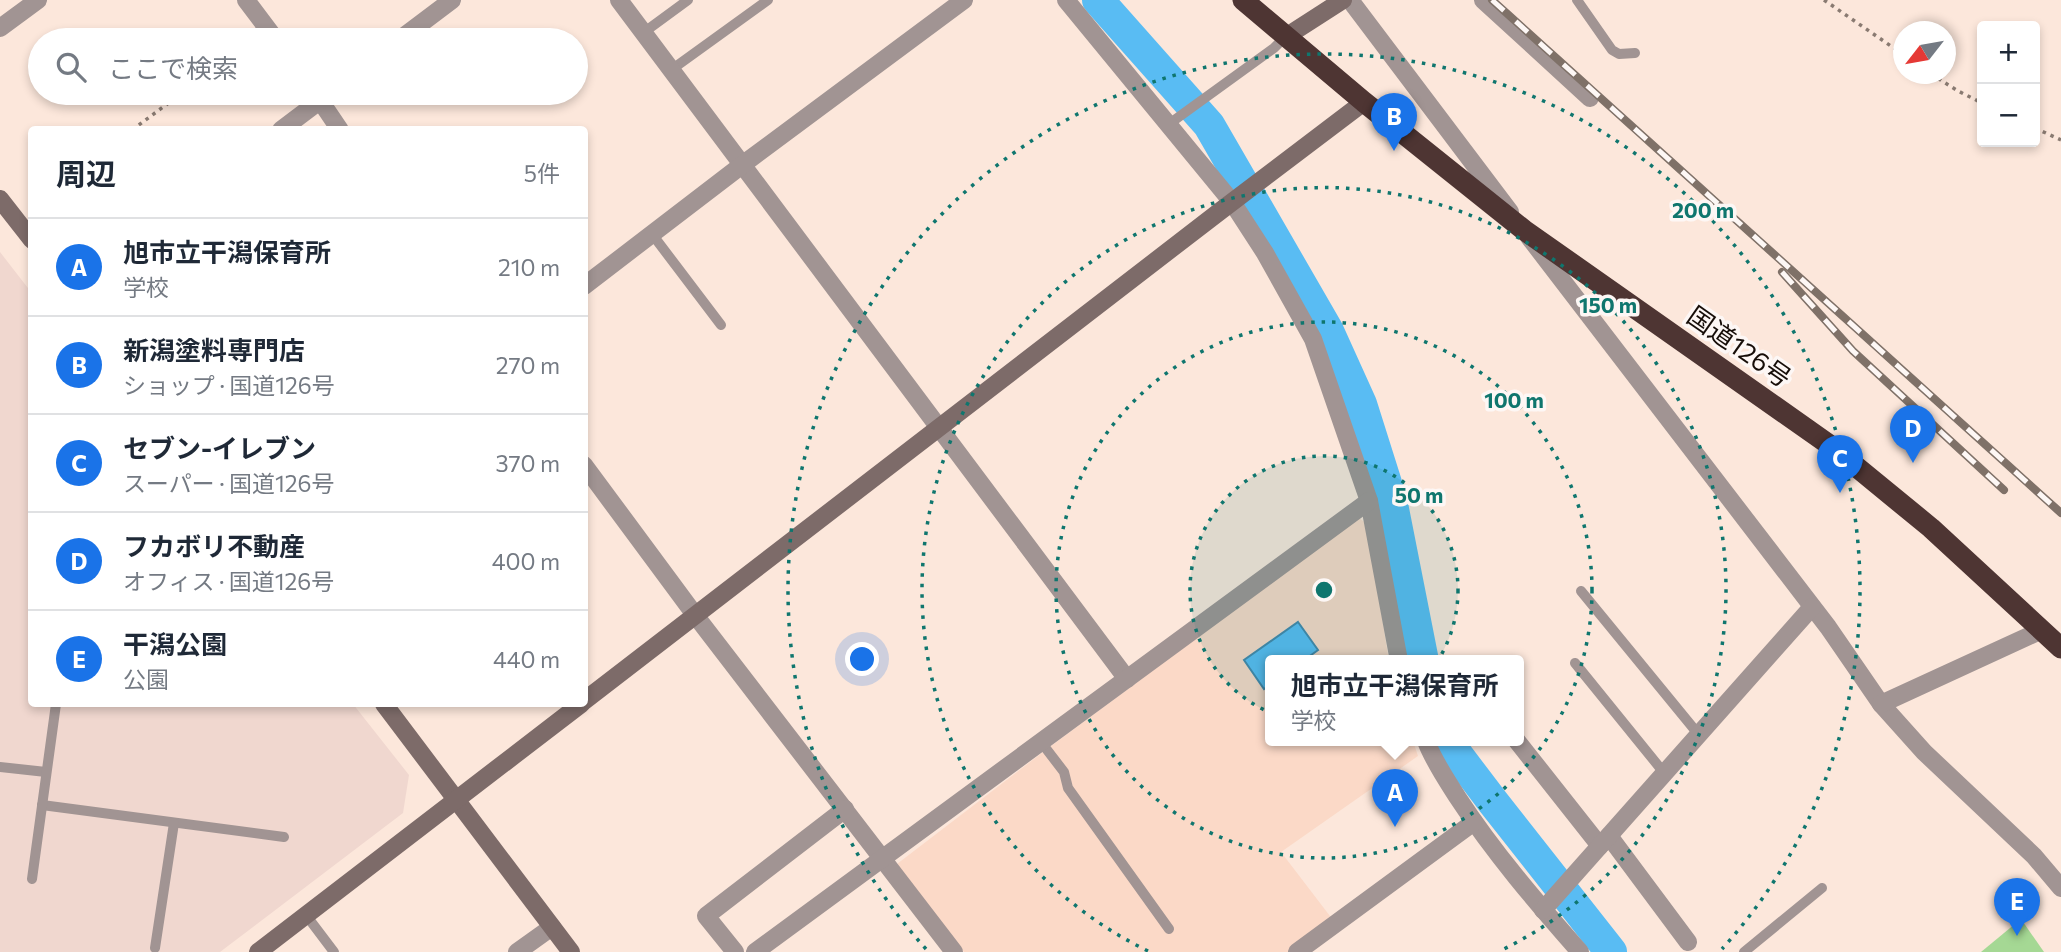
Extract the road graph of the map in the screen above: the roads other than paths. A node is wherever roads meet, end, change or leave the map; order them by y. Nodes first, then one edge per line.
1 (38, 0) edge
2 (246, 0) edge
3 (452, 0) edge
4 (619, 0) edge
5 (688, 0) edge
6 (768, 0) edge
7 (964, 0) edge
8 (1066, 0) edge
9 (1243, 0) edge
10 (1343, 0) edge
11 (1350, 0) edge
12 (1483, 0) edge
13 (1577, 0) edge
14 (0, 28) edge
15 (267, 28) edge
16 (415, 28) edge
17 (643, 33) junction
18 (1286, 36) junction
19 (1635, 53) dead end
20 (671, 70) junction
21 (1590, 99) dead end
22 (1364, 102) junction
23 (310, 105) edge
24 (327, 105) edge
25 (1169, 124) junction
26 (286, 126) edge
27 (338, 126) edge
28 (743, 165) junction
29 (0, 199) edge
30 (1232, 202) junction
31 (1524, 230) junction
32 (652, 234) junction
33 (28, 235) edge
34 (588, 283) edge
35 (721, 325) dead end
36 (940, 429) junction
37 (588, 471) edge
38 (1369, 501) junction
39 (1581, 591) dead end
40 (1812, 607) junction
41 (695, 615) junction
42 (2042, 631) junction
43 (2061, 648) edge
44 (1398, 655) edge
45 (1574, 663) dead end
46 (1127, 679) junction
47 (588, 698) edge
48 (1881, 704) junction
49 (56, 707) edge
50 (386, 707) edge
51 (577, 707) edge
52 (1699, 735) junction
53 (1041, 741) junction
54 (1428, 746) edge
55 (1521, 746) edge
56 (0, 767) edge
57 (47, 772) junction
58 (1665, 774) junction
59 (457, 799) junction
60 (42, 805) junction
61 (845, 809) junction
62 (1474, 822) junction
63 (174, 823) junction
64 (284, 837) dead end
65 (1604, 841) junction
66 (882, 857) junction
67 (32, 879) dead end
68 (1822, 888) dead end
69 (2061, 888) edge
70 (1547, 905) junction
71 (306, 915) junction
72 (552, 927) junction
73 (1169, 929) dead end
74 (1688, 942) dead end
75 (155, 948) dead end
76 (258, 952) edge
77 (334, 952) edge
78 (517, 952) edge
79 (571, 952) edge
80 (735, 952) edge
81 (755, 952) edge
82 (954, 952) edge
83 (1297, 952) edge
84 (1580, 952) edge
85 (1744, 952) edge

1 - 14 street
2 - 15 street
3 - 16 street
4 - 17 street
5 - 17 lane
6 - 20 lane
7 - 28 street
8 - 25 street
9 - 18 highway, 国道126号
10 - 18 street
11 - 31 street
12 - 21 street
13 - 19 lane
17 - 20 street
18 - 22 highway, 国道126号
18 - 25 lane
20 - 28 street
22 - 30 street
22 - 31 highway, 国道126号
23 - 26 street
24 - 27 street
25 - 30 street
28 - 32 street
28 - 36 street
29 - 33 street
30 - 36 street
30 - 38 street
31 - 40 street
31 - 42 highway, 国道126号
32 - 34 street
32 - 35 lane
36 - 41 street
36 - 46 street
37 - 41 street
38 - 44 street
38 - 46 street
39 - 52 lane
40 - 48 street
40 - 52 street
41 - 47 street
41 - 61 street
42 - 43 highway, 国道126号
42 - 48 street
45 - 58 lane
46 - 53 street
48 - 69 street
49 - 57 lane
50 - 59 street
51 - 59 street
52 - 58 street
53 - 66 street
53 - 73 lane
54 - 62 street
55 - 65 street
56 - 57 lane
57 - 60 lane
58 - 65 street
59 - 71 street
59 - 72 street
60 - 63 lane
60 - 67 lane
61 - 66 street
61 - 80 street
62 - 70 street
62 - 83 street
63 - 64 lane
63 - 75 lane
65 - 70 street
65 - 74 street
66 - 81 street
66 - 82 street
68 - 85 lane
70 - 84 street
71 - 76 street
71 - 77 lane
72 - 78 street
72 - 79 street

